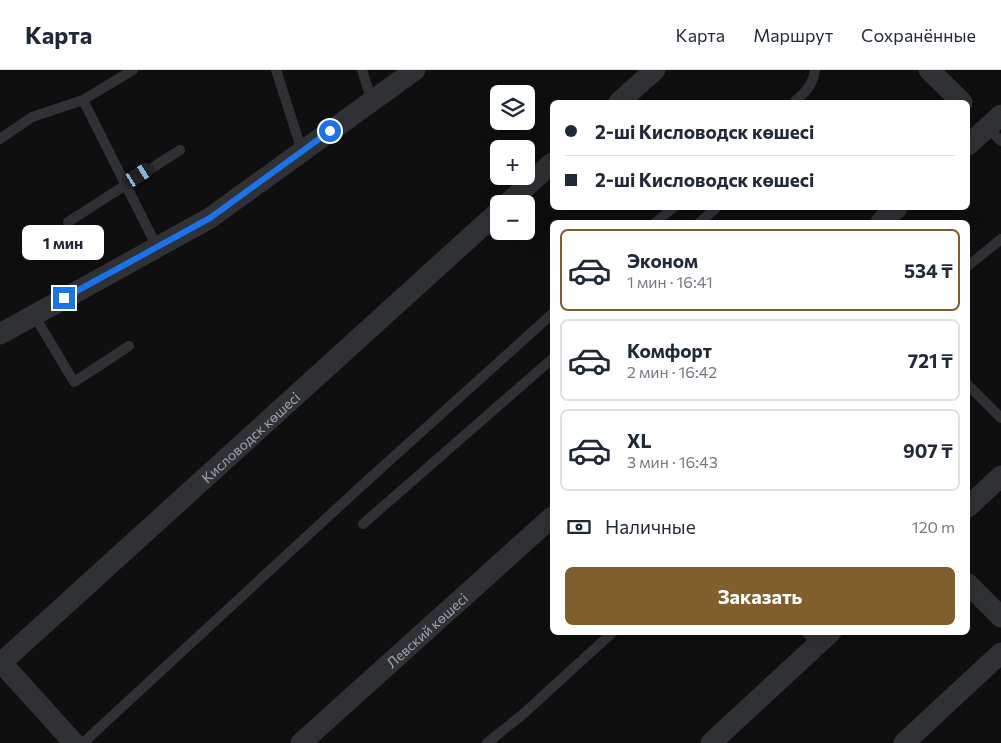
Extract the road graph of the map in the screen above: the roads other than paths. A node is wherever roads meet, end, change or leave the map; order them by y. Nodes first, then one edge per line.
1 (133, 70) edge
2 (276, 70) edge
3 (362, 70) edge
4 (415, 70) edge
5 (655, 70) edge
6 (815, 70) edge
7 (929, 70) edge
8 (82, 100) junction
9 (621, 100) edge
10 (796, 100) edge
11 (960, 100) edge
12 (372, 101) junction
13 (970, 109) edge
14 (996, 127) edge
15 (0, 139) edge
16 (970, 144) edge
17 (180, 150) dead end
18 (302, 151) junction
19 (550, 165) edge
20 (125, 184) junction
21 (517, 195) edge
22 (671, 210) edge
23 (714, 210) edge
24 (895, 210) edge
25 (490, 219) edge
26 (658, 220) edge
27 (702, 220) edge
28 (883, 220) edge
29 (68, 222) dead end
30 (1001, 239) edge
31 (158, 247) junction
32 (970, 264) edge
33 (34, 315) junction
34 (550, 316) edge
35 (0, 334) edge
36 (129, 346) dead end
37 (550, 361) edge
38 (970, 387) edge
39 (1001, 418) edge
40 (1001, 476) edge
41 (970, 505) edge
42 (550, 519) edge
43 (363, 524) dead end
44 (970, 586) edge
45 (1001, 617) edge
46 (610, 635) edge
47 (818, 636) edge
48 (1001, 653) edge
49 (1, 662) edge
50 (70, 741) edge
51 (301, 743) edge
52 (487, 743) edge
53 (710, 743) edge
54 (904, 743) edge

1 - 8 lane
2 - 18 lane
3 - 12 lane
4 - 12 street
5 - 9 street
6 - 10 lane
7 - 11 street
8 - 15 lane
8 - 20 lane
12 - 18 street
13 - 14 street
14 - 16 street
17 - 20 lane
18 - 31 street
19 - 21 street
20 - 29 lane
20 - 31 lane
22 - 26 lane
23 - 27 lane
24 - 28 street
25 - 49 street, Кисловодск көшесі
30 - 32 lane
31 - 33 street
33 - 35 street
33 - 36 lane
34 - 50 lane
37 - 43 lane
38 - 39 lane
40 - 41 street
42 - 51 street, Левский көшесі
44 - 45 street
46 - 52 lane
47 - 53 street
48 - 54 street
49 - 50 street, Кисловодск көшесі

